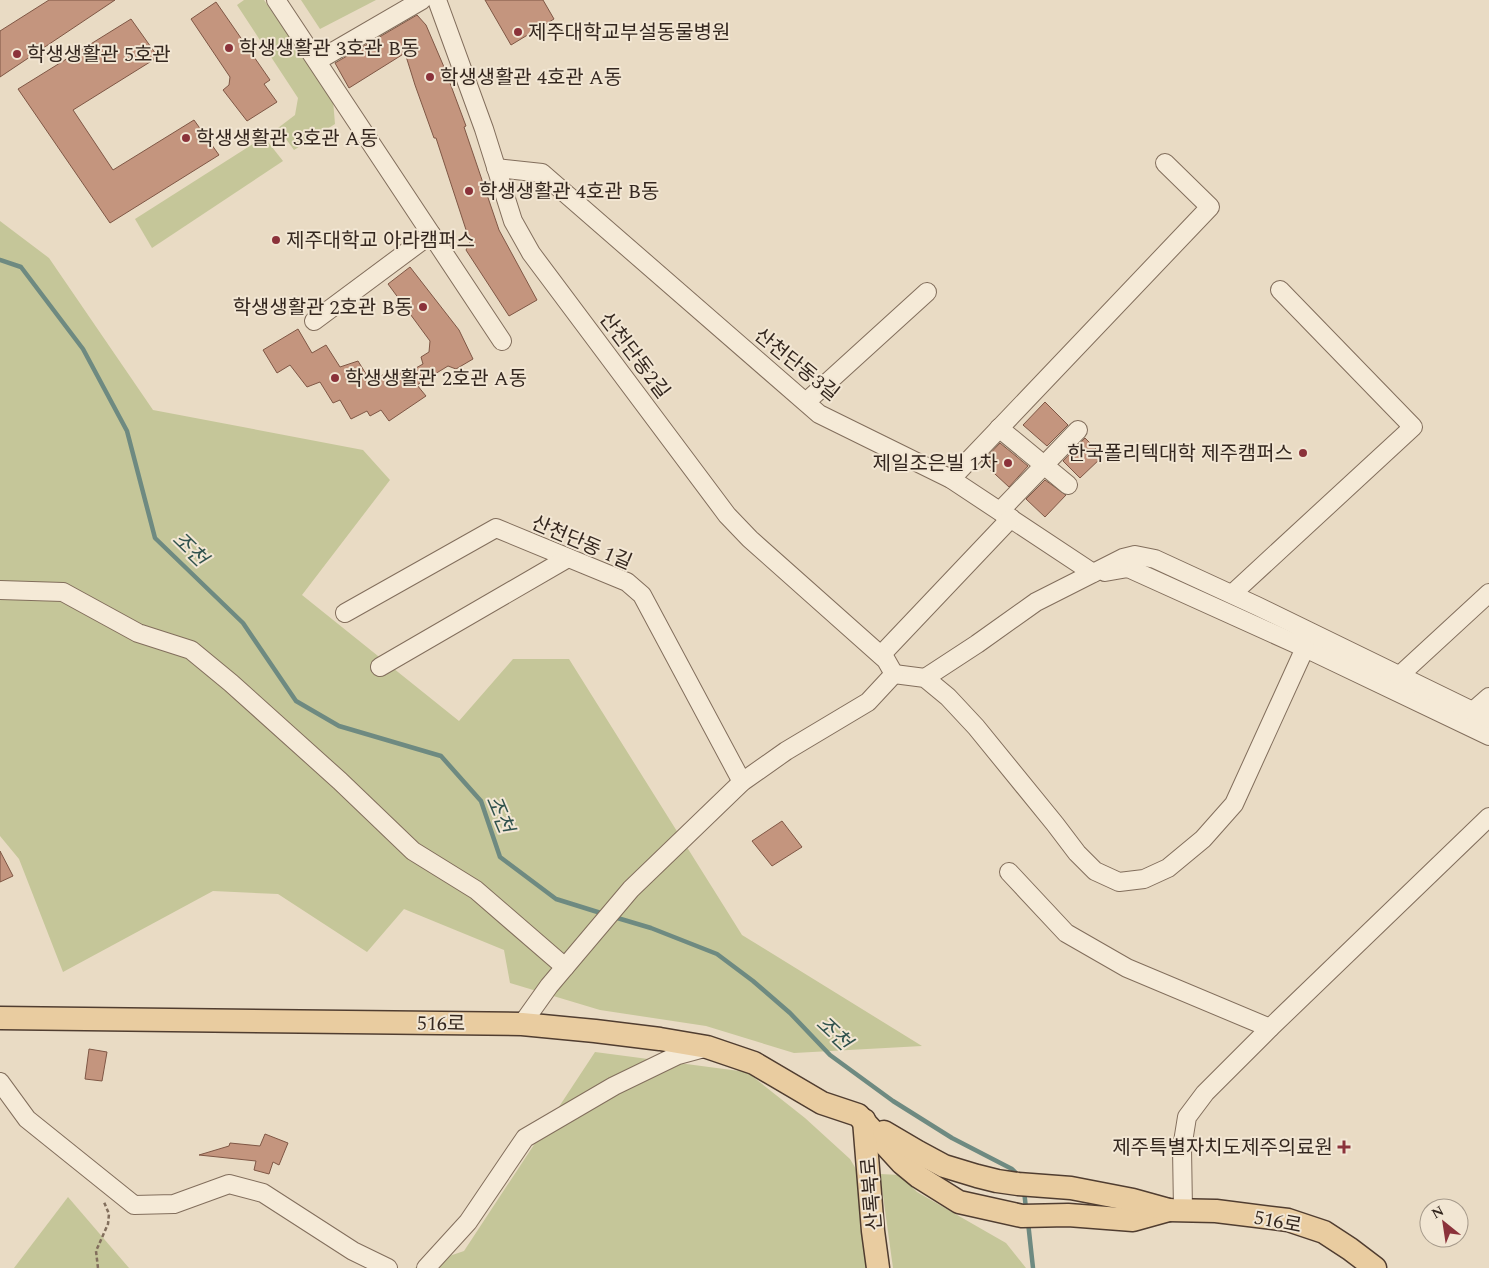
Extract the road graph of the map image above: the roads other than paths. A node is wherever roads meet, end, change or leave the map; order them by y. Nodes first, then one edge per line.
1 (276, 0) edge
2 (422, 0) edge
3 (437, 0) edge
4 (317, 60) junction
5 (1165, 163) dead end
6 (496, 168) junction
7 (432, 234) junction
8 (1280, 290) dead end
9 (927, 292) dead end
10 (314, 321) dead end
11 (502, 341) dead end
12 (806, 402) junction
13 (999, 428) junction
14 (1078, 430) dead end
15 (1044, 465) junction
16 (951, 478) junction
17 (1068, 485) dead end
18 (1006, 515) junction
19 (568, 558) junction
20 (1093, 573) junction
21 (0, 590) edge
22 (1489, 593) edge
23 (1232, 594) junction
24 (345, 614) dead end
25 (1305, 648) junction
26 (881, 655) junction
27 (380, 667) dead end
28 (894, 674) junction
29 (1400, 676) junction
30 (925, 678) junction
31 (1489, 697) edge
32 (1473, 711) junction
33 (1489, 719) edge
34 (1489, 736) edge
35 (742, 782) junction
36 (1489, 817) edge
37 (1009, 872) dead end
38 (565, 967) junction
39 (0, 1018) edge
40 (522, 1024) junction
41 (1270, 1028) junction
42 (707, 1047) junction
43 (0, 1082) edge
44 (864, 1120) junction
45 (1176, 1210) junction
46 (388, 1268) edge
47 (426, 1268) edge
48 (878, 1268) edge
49 (1375, 1268) edge

1 - 4 street
2 - 4 street
3 - 6 street, 산천단동2길
4 - 7 street
5 - 13 street
6 - 12 street, 산천단동3길
6 - 26 street, 산천단동2길
7 - 10 street
7 - 11 street
8 - 23 street
9 - 12 street
12 - 16 street, 산천단동3길
13 - 15 street
13 - 16 street
14 - 15 street
15 - 17 street
15 - 18 street
16 - 18 street, 산천단동3길
18 - 20 street, 산천단동3길
18 - 26 street
19 - 24 street, 산천단동 1길
19 - 27 street
19 - 35 street, 산천단동 1길
20 - 23 street
20 - 25 street
20 - 30 street
21 - 38 street
22 - 29 street
23 - 29 street
25 - 30 street
25 - 34 street
26 - 28 street, 산천단동2길
28 - 30 street
28 - 35 street
29 - 32 street
31 - 32 street
32 - 33 street
35 - 38 street
36 - 41 street
37 - 41 street
38 - 40 street
39 - 40 main road, 516로
40 - 42 main road, 516로
41 - 45 street
42 - 44 main road, 516로
42 - 47 street
43 - 46 street
44 - 45 main road, 516로
44 - 45 main road, 516로
44 - 48 main road, 산록북로
45 - 49 main road, 516로

